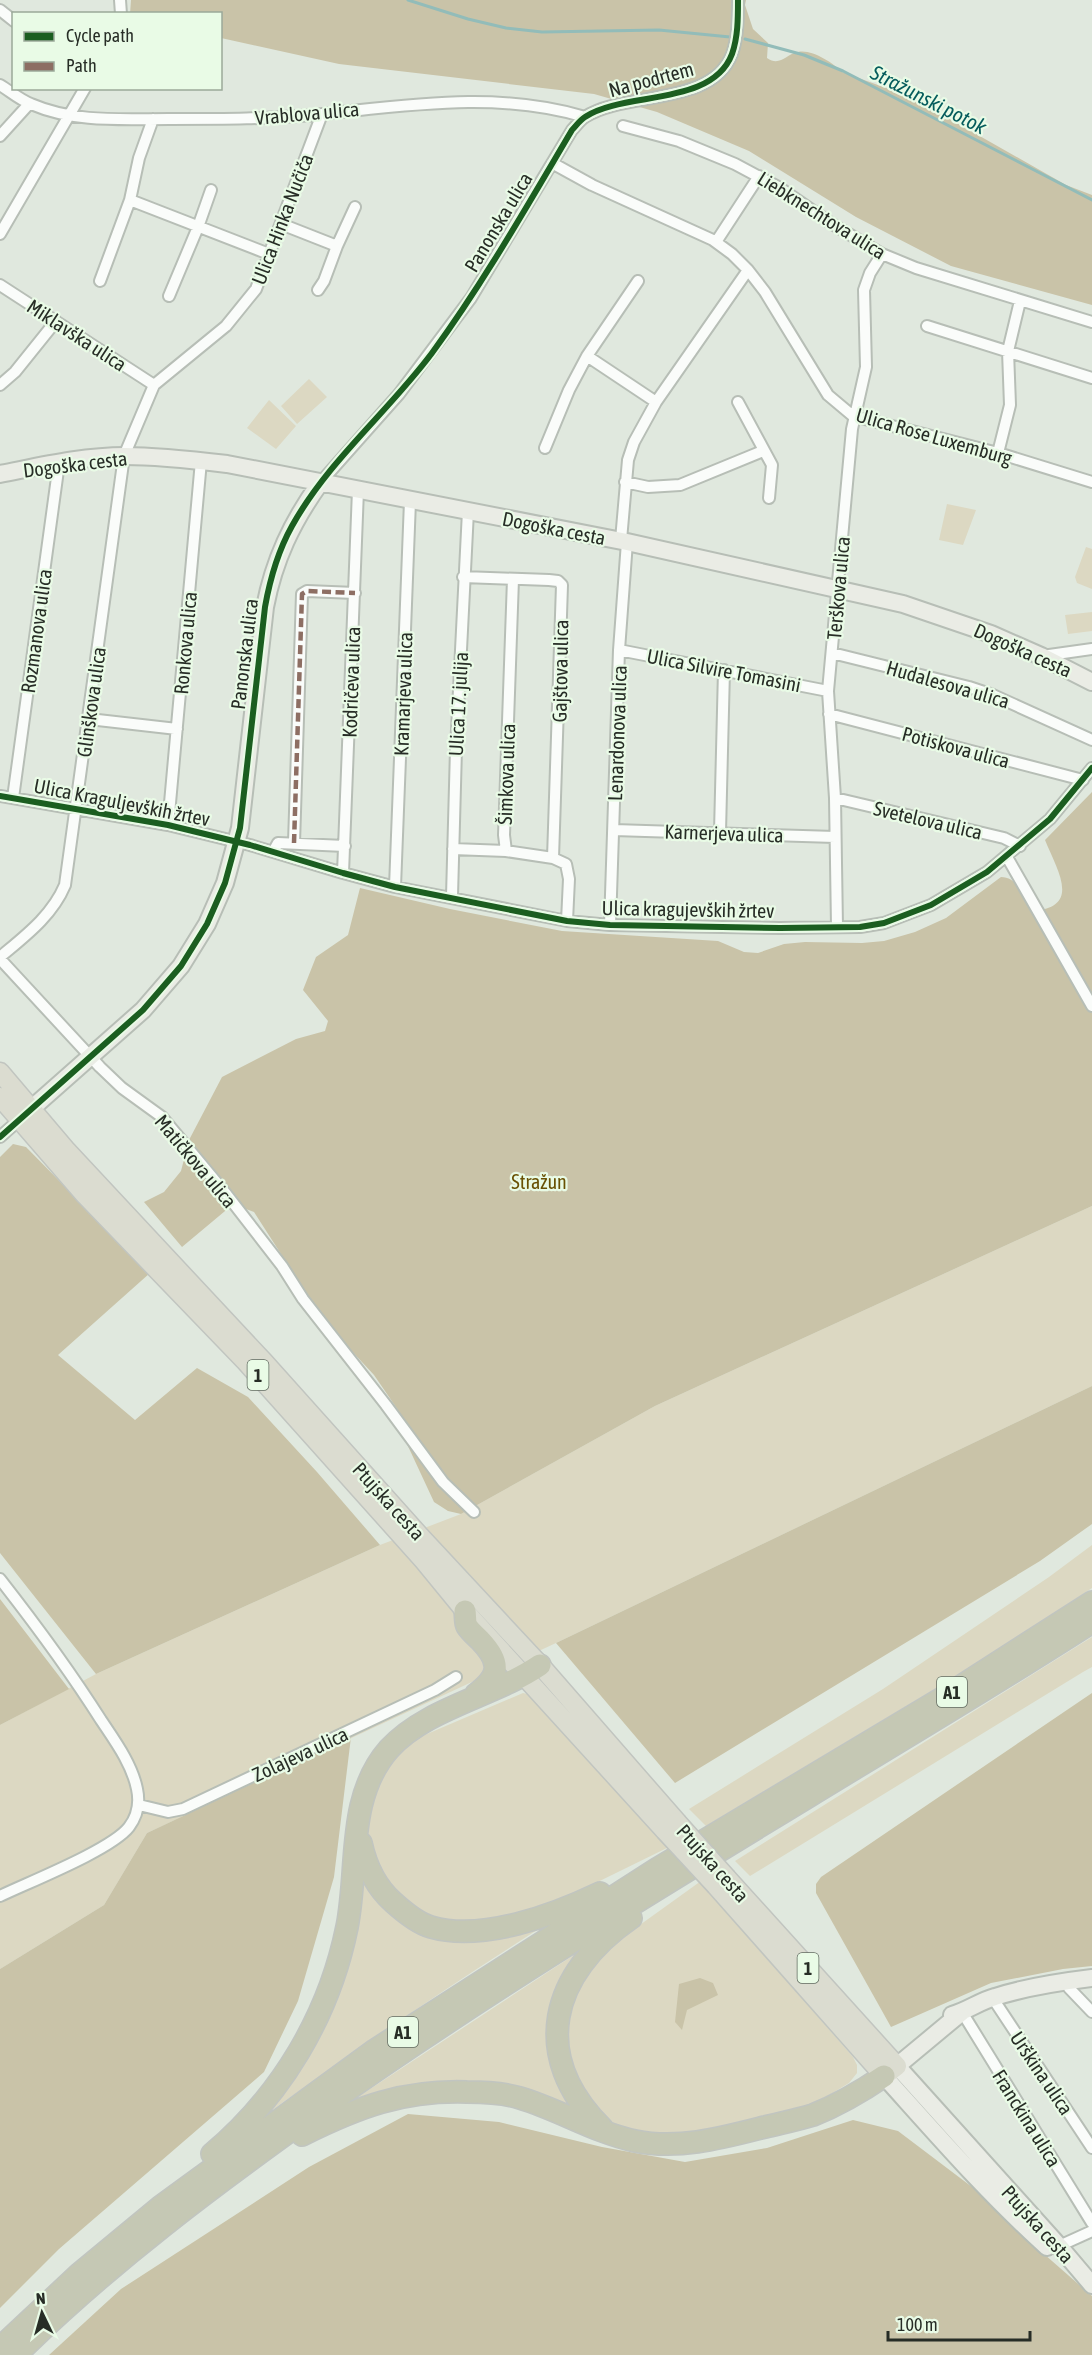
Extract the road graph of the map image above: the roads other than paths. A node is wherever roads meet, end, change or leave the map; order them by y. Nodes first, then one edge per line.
1 (738, 0) edge
2 (0, 10) edge
3 (12, 19) edge
4 (0, 85) edge
5 (84, 90) edge
6 (29, 104) junction
7 (322, 114) junction
8 (68, 116) junction
9 (585, 117) junction
10 (153, 119) junction
11 (623, 126) dead end
12 (0, 136) edge
13 (552, 163) junction
14 (759, 176) junction
15 (211, 190) dead end
16 (130, 200) junction
17 (355, 207) dead end
18 (281, 224) junction
19 (198, 227) junction
20 (0, 234) edge
21 (716, 242) junction
22 (337, 246) junction
23 (269, 254) junction
24 (882, 254) junction
25 (748, 270) junction
26 (100, 281) dead end
27 (638, 281) dead end
28 (0, 285) edge
29 (318, 290) dead end
30 (169, 296) dead end
31 (1020, 302) junction
32 (56, 321) junction
33 (1092, 322) edge
34 (927, 326) dead end
35 (1008, 351) junction
36 (587, 356) junction
37 (1092, 378) edge
38 (154, 384) junction
39 (0, 385) edge
40 (656, 402) junction
41 (738, 402) dead end
42 (853, 416) junction
43 (545, 448) dead end
44 (763, 451) junction
45 (998, 453) junction
46 (124, 456) junction
47 (201, 461) junction
48 (58, 463) junction
49 (0, 474) edge
50 (625, 482) junction
51 (1092, 482) edge
52 (320, 483) junction
53 (358, 490) junction
54 (769, 498) dead end
55 (410, 501) junction
56 (468, 511) junction
57 (624, 541) junction
58 (464, 577) junction
59 (513, 579) junction
60 (836, 588) junction
61 (355, 593) junction
62 (1092, 649) edge
63 (619, 650) junction
64 (832, 653) junction
65 (1041, 656) junction
66 (724, 670) junction
67 (1092, 682) edge
68 (828, 690) junction
69 (829, 714) junction
70 (89, 719) junction
71 (177, 729) junction
72 (1092, 740) edge
73 (1092, 768) edge
74 (1083, 780) junction
75 (0, 796) edge
76 (13, 798) junction
77 (836, 798) junction
78 (76, 808) junction
79 (168, 825) junction
80 (614, 830) junction
81 (720, 832) junction
82 (834, 837) junction
83 (237, 841) junction
84 (294, 843) junction
85 (345, 846) junction
86 (1020, 846) junction
87 (453, 849) junction
88 (506, 851) junction
89 (273, 852) junction
90 (1006, 857) junction
91 (553, 858) junction
92 (343, 873) junction
93 (395, 887) junction
94 (452, 896) junction
95 (567, 921) junction
96 (610, 925) junction
97 (837, 927) junction
98 (0, 958) edge
99 (1092, 1006) edge
100 (91, 1056) junction
101 (0, 1072) edge
102 (0, 1096) edge
103 (26, 1114) junction
104 (0, 1137) edge
105 (474, 1512) dead end
106 (0, 1579) edge
107 (1092, 1602) edge
108 (465, 1611) junction
109 (1092, 1622) edge
110 (532, 1670) junction
111 (456, 1677) dead end
112 (463, 1703) junction
113 (139, 1805) junction
114 (358, 1826) junction
115 (660, 1877) junction
116 (0, 1896) edge
117 (1092, 1978) edge
118 (1068, 1981) junction
119 (992, 1997) junction
120 (962, 2012) junction
121 (1092, 2012) edge
122 (887, 2067) junction
123 (607, 2133) junction
124 (1092, 2148) edge
125 (248, 2160) junction
126 (160, 2207) junction
127 (1092, 2223) edge
128 (1092, 2231) edge
129 (1059, 2246) junction
130 (1089, 2281) edge
131 (0, 2348) edge
132 (16, 2355) edge

1 - 9 street, Na podrtem
2 - 3 street
4 - 6 street, Vrablova ulica
5 - 8 street
6 - 8 street, Vrablova ulica
6 - 12 street
7 - 9 street, Vrablova ulica
7 - 10 street, Vrablova ulica
7 - 18 street, Ulica Hinka Nučiča
8 - 10 street, Vrablova ulica
8 - 20 street
9 - 13 street, Panonska ulica
10 - 16 street
11 - 14 street, Liebknechtova ulica
13 - 21 street, Ulica Rose Luxemburg
13 - 52 street, Panonska ulica
14 - 21 street
14 - 24 street, Liebknechtova ulica
15 - 19 street
16 - 19 street
16 - 26 street
17 - 22 street
18 - 22 street
18 - 23 street, Ulica Hinka Nučiča
19 - 23 street
19 - 30 street
21 - 25 street, Ulica Rose Luxemburg
22 - 29 street
23 - 38 street, Ulica Hinka Nučiča
24 - 31 street, Liebknechtova ulica
24 - 42 street, Terškova ulica
25 - 40 street, Lenardonova ulica
25 - 42 street, Ulica Rose Luxemburg
27 - 36 street
28 - 32 street, Miklavška ulica
31 - 33 street, Liebknechtova ulica
31 - 35 street
32 - 38 street, Miklavška ulica
32 - 39 street
34 - 35 street
35 - 37 street
35 - 45 street
36 - 40 street
36 - 43 street
38 - 46 street, Ulica Hinka Nučiča
40 - 50 street, Lenardonova ulica
41 - 44 street
42 - 45 street, Ulica Rose Luxemburg
42 - 60 street, Terškova ulica
44 - 50 street
44 - 54 street
45 - 51 street, Ulica Rose Luxemburg
46 - 47 street, Dogoška cesta
46 - 48 street, Dogoška cesta
46 - 70 street, Glinškova ulica
47 - 52 street, Dogoška cesta
47 - 71 street, Ronkova ulica
48 - 49 street, Dogoška cesta
48 - 76 street, Rozmanova ulica
50 - 57 street, Lenardonova ulica
52 - 53 street, Dogoška cesta
52 - 83 street, Panonska ulica
53 - 55 street, Dogoška cesta
53 - 61 street, Kodričeva ulica
55 - 56 street, Dogoška cesta
55 - 93 street, Kramarjeva ulica
56 - 57 street, Dogoška cesta
56 - 58 street, Ulica 17. julija
57 - 60 street, Dogoška cesta
57 - 63 street, Lenardonova ulica
58 - 59 street, Gajštova ulica
58 - 87 street, Ulica 17. julija
59 - 88 street, Šimkova ulica
59 - 91 street, Gajštova ulica
60 - 64 street, Terškova ulica
60 - 65 street, Dogoška cesta
61 - 84 street
61 - 85 street, Kodričeva ulica
62 - 65 street
63 - 66 street, Ulica Silvire Tomasini
63 - 80 street, Lenardonova ulica
64 - 68 street, Terškova ulica
64 - 72 street, Hudalesova ulica
65 - 67 street, Dogoška cesta
66 - 68 street, Ulica Silvire Tomasini
66 - 81 street
68 - 69 street, Terškova ulica
69 - 74 street, Potiskova ulica
69 - 77 street, Terškova ulica
70 - 71 street
70 - 78 street, Glinškova ulica
71 - 79 street, Ronkova ulica
73 - 74 street, Ulica kragujevških žrtev
74 - 86 street, Ulica kragujevških žrtev
75 - 76 street, Ulica Kraguljevških žrtev
76 - 78 street, Ulica Kraguljevških žrtev
77 - 82 street, Terškova ulica
77 - 86 street, Svetelova ulica
78 - 79 street, Ulica Kraguljevških žrtev
78 - 98 street, Glinškova ulica
79 - 83 street, Ulica Kraguljevških žrtev
80 - 81 street, Karnerjeva ulica
80 - 96 street, Lenardonova ulica
81 - 82 street, Karnerjeva ulica
82 - 97 street, Terškova ulica
83 - 89 street, Ulica kragujevških žrtev
83 - 100 street, Panonska ulica
84 - 85 street
84 - 89 street
85 - 92 street, Kodričeva ulica
86 - 90 street, Ulica kragujevških žrtev
87 - 88 street
87 - 94 street, Ulica 17. julija
88 - 91 street, Šimkova ulica
89 - 92 street, Ulica kragujevških žrtev
90 - 97 street, Ulica kragujevških žrtev
90 - 99 street
91 - 95 street
92 - 93 street, Ulica kragujevških žrtev
93 - 94 street, Ulica kragujevških žrtev
94 - 95 street, Ulica kragujevških žrtev
95 - 96 street, Ulica kragujevških žrtev
96 - 97 street, Ulica kragujevških žrtev
98 - 100 street, Matičkova ulica
100 - 103 street, Panonska ulica
100 - 105 street, Matičkova ulica
101 - 103 main road, Ptujska cesta / 1
102 - 103 main road, Ptujska cesta / 1
103 - 104 street
103 - 108 main road, Ptujska cesta / 1
103 - 110 main road, Ptujska cesta / 1
106 - 113 street
107 - 115 highway, A1
108 - 110 main road, Ptujska cesta / 1
108 - 112 highway
109 - 115 highway, A1
110 - 112 highway
110 - 122 main road, Ptujska cesta / 1, bridge
111 - 113 street, Zolajeva ulica
112 - 114 highway
113 - 116 street
114 - 115 highway
114 - 126 highway
115 - 123 highway
115 - 125 highway, A1
115 - 126 highway, A1
117 - 118 street
118 - 119 street
118 - 121 street
119 - 120 street
119 - 124 street, Urškina ulica
120 - 122 street
120 - 127 street, Franckina ulica
122 - 123 highway
122 - 129 street, Ptujska cesta
122 - 130 street, Ptujska cesta
123 - 125 highway
125 - 132 highway, A1
126 - 131 highway, A1
128 - 129 street
129 - 130 street, Ptujska cesta

